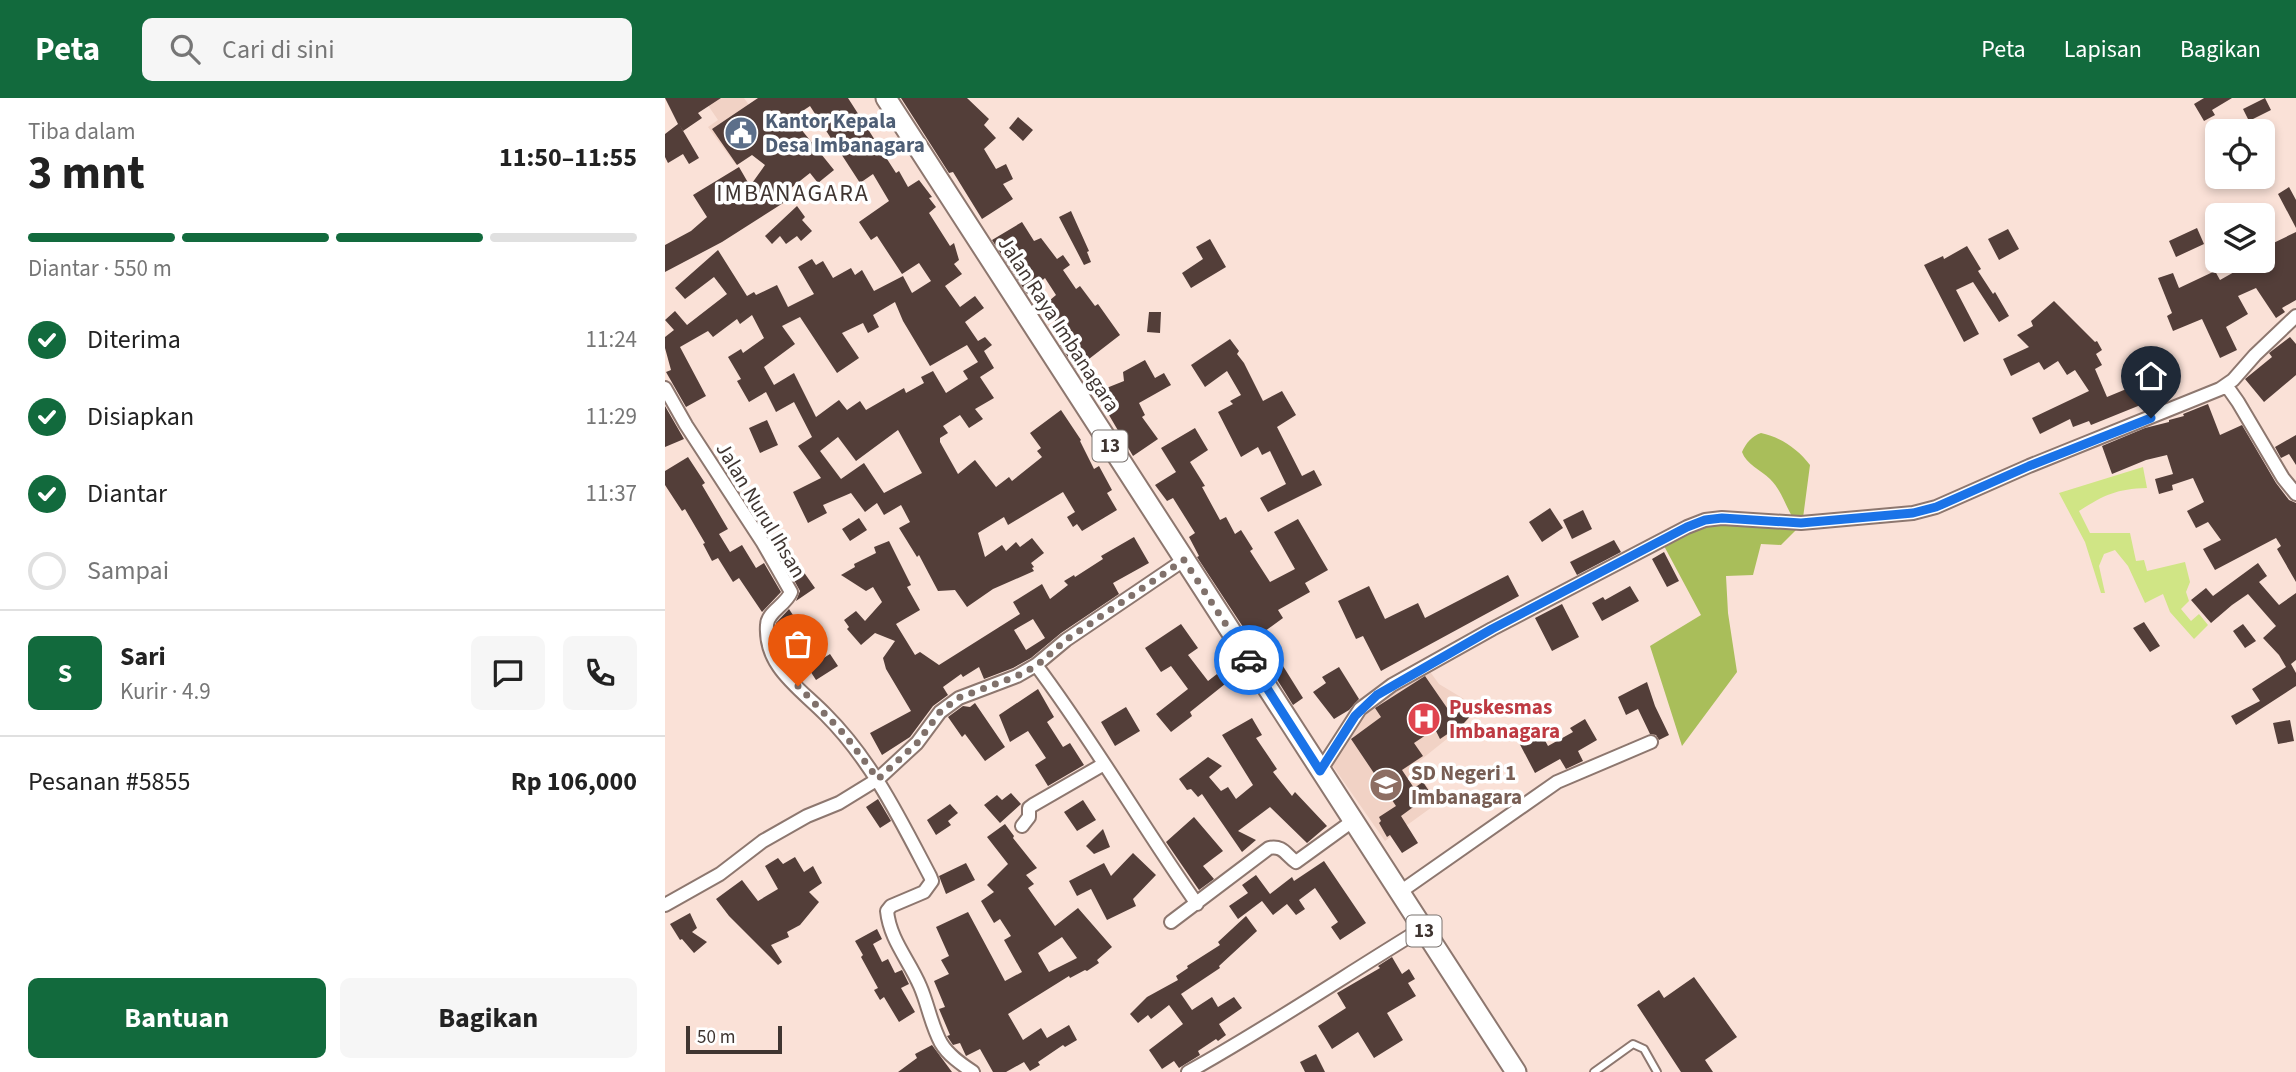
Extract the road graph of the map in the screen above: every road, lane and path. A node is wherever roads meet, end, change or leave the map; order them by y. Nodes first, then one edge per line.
1 (886, 98) edge
2 (2296, 316) edge
3 (2226, 385) junction
4 (665, 388) edge
5 (2296, 494) edge
6 (1184, 560) junction
7 (1036, 666) junction
8 (1651, 742) dead end
9 (1104, 764) junction
10 (1320, 771) junction
11 (878, 779) junction
12 (1354, 820) junction
13 (1022, 826) dead end
14 (1400, 892) junction
15 (1197, 904) junction
16 (665, 905) edge
17 (1171, 922) dead end
18 (1423, 928) junction
19 (1514, 1071) edge
20 (1599, 1071) edge
21 (973, 1072) edge
22 (1188, 1072) edge
23 (1657, 1072) edge

1 - 6 highway, Jalan Raya Imbanagara / 13
2 - 3 street
3 - 5 street
3 - 10 street
4 - 11 street, Jalan Nurul Ihsan
6 - 7 street
6 - 10 highway, Jalan Raya Imbanagara / 13
7 - 9 street
7 - 11 street
8 - 14 street
9 - 13 street
9 - 15 street
10 - 12 highway, Jalan Raya Imbanagara / 13
11 - 16 street
11 - 21 street
12 - 14 highway, Jalan Raya Imbanagara / 13
12 - 15 street
14 - 18 highway, Jalan Raya Imbanagara / 13
15 - 17 street
18 - 19 highway, Jalan Raya Imbanagara / 13
18 - 22 street
20 - 23 lane

